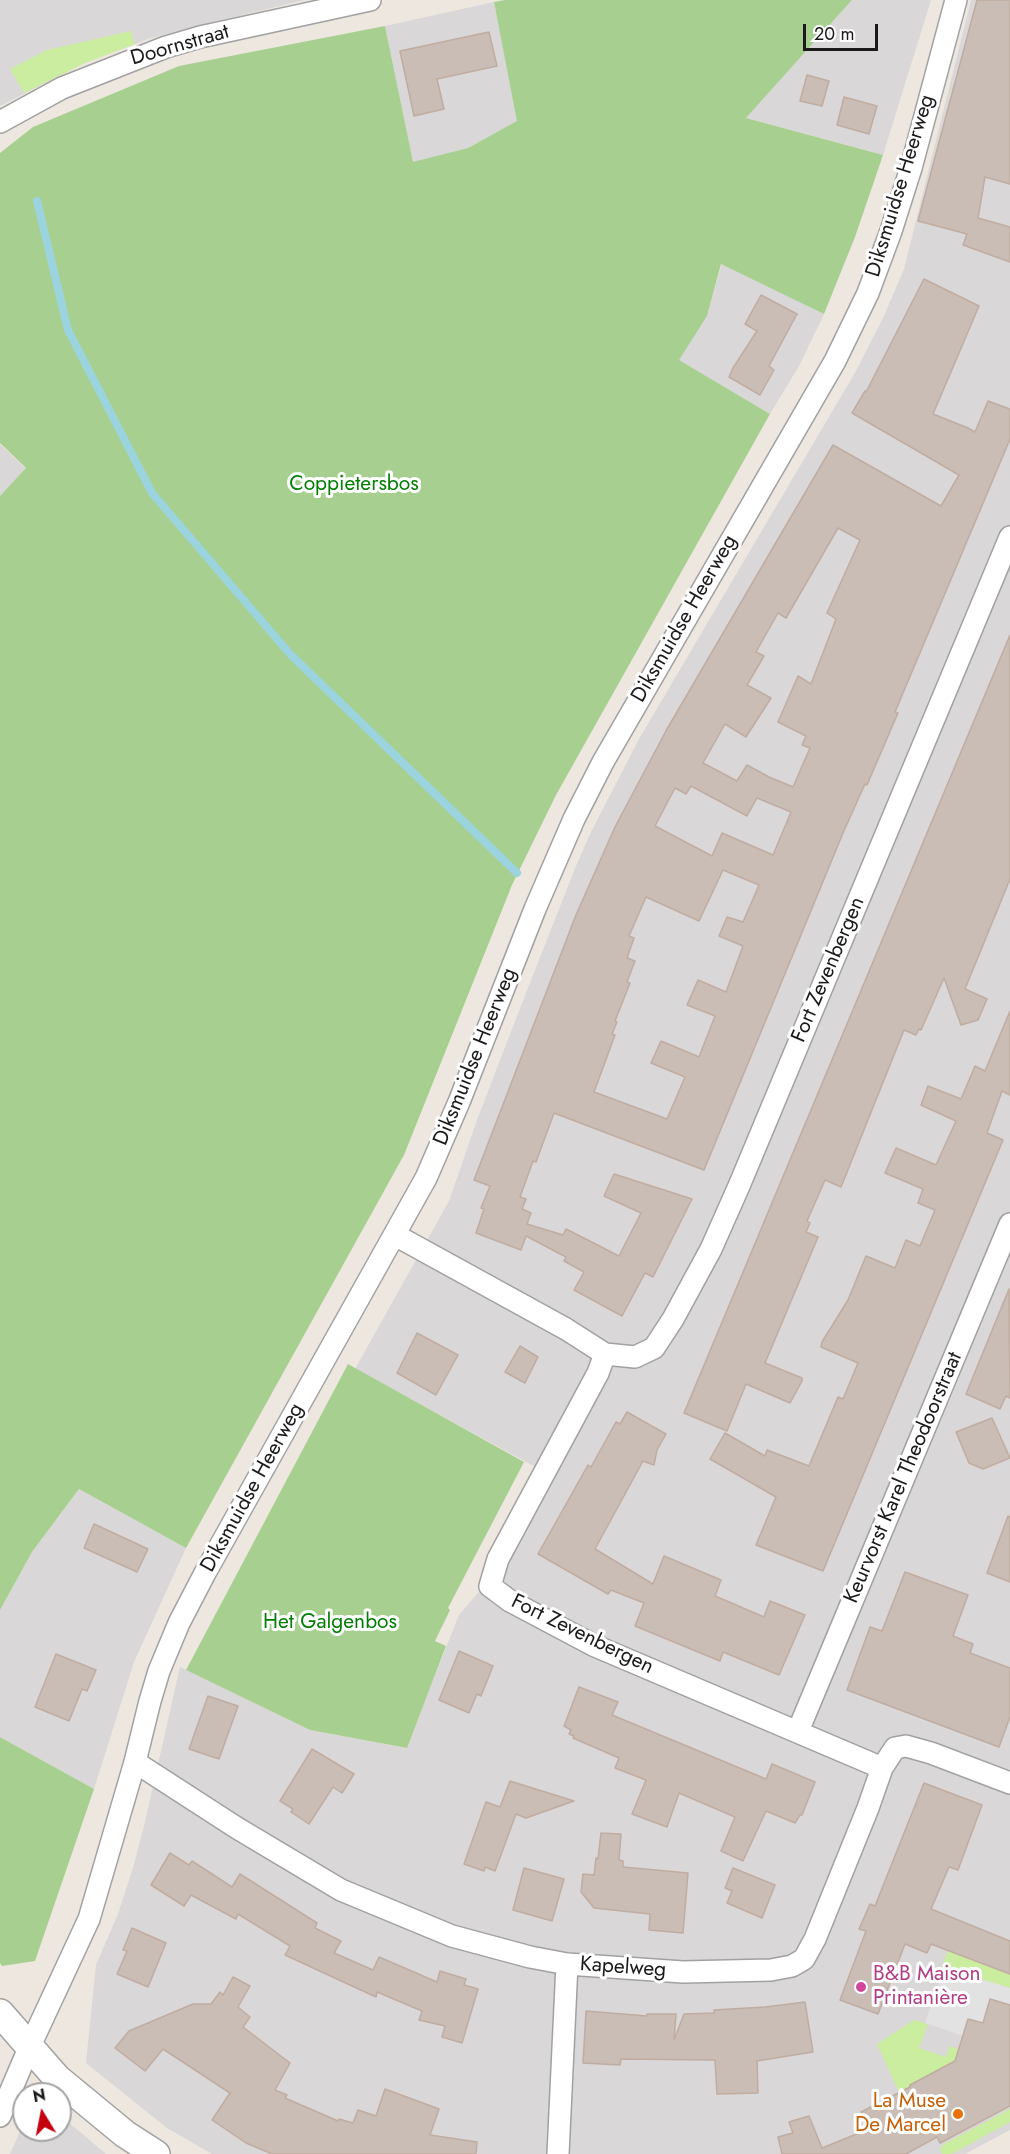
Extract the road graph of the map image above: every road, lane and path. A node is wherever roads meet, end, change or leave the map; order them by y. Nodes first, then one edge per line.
1 (370, 0) edge
2 (956, 0) edge
3 (0, 122) edge
4 (1010, 537) edge
5 (1010, 1224) edge
6 (395, 1235) junction
7 (606, 1354) junction
8 (798, 1731) junction
9 (135, 1762) junction
10 (882, 1768) junction
11 (1010, 1783) edge
12 (567, 1964) junction
13 (0, 2013) edge
14 (29, 2048) junction
15 (0, 2116) edge
16 (156, 2154) edge
17 (558, 2154) edge

1 - 3 street, Doornstraat
2 - 6 street, Diksmuidse Heerweg
4 - 7 street, Fort Zevenbergen
5 - 8 street, Keurvorst Karel Theodoorstraat
6 - 7 street, Fort Zevenbergen
6 - 9 street, Diksmuidse Heerweg
7 - 8 street, Fort Zevenbergen
8 - 10 street, Fort Zevenbergen
9 - 12 street, Kapelweg
9 - 14 street, Diksmuidse Heerweg
10 - 11 street, Kapelweg
10 - 12 street, Kapelweg
12 - 17 street
13 - 14 street
14 - 15 street, Diksmuidse Heerweg
14 - 16 street

